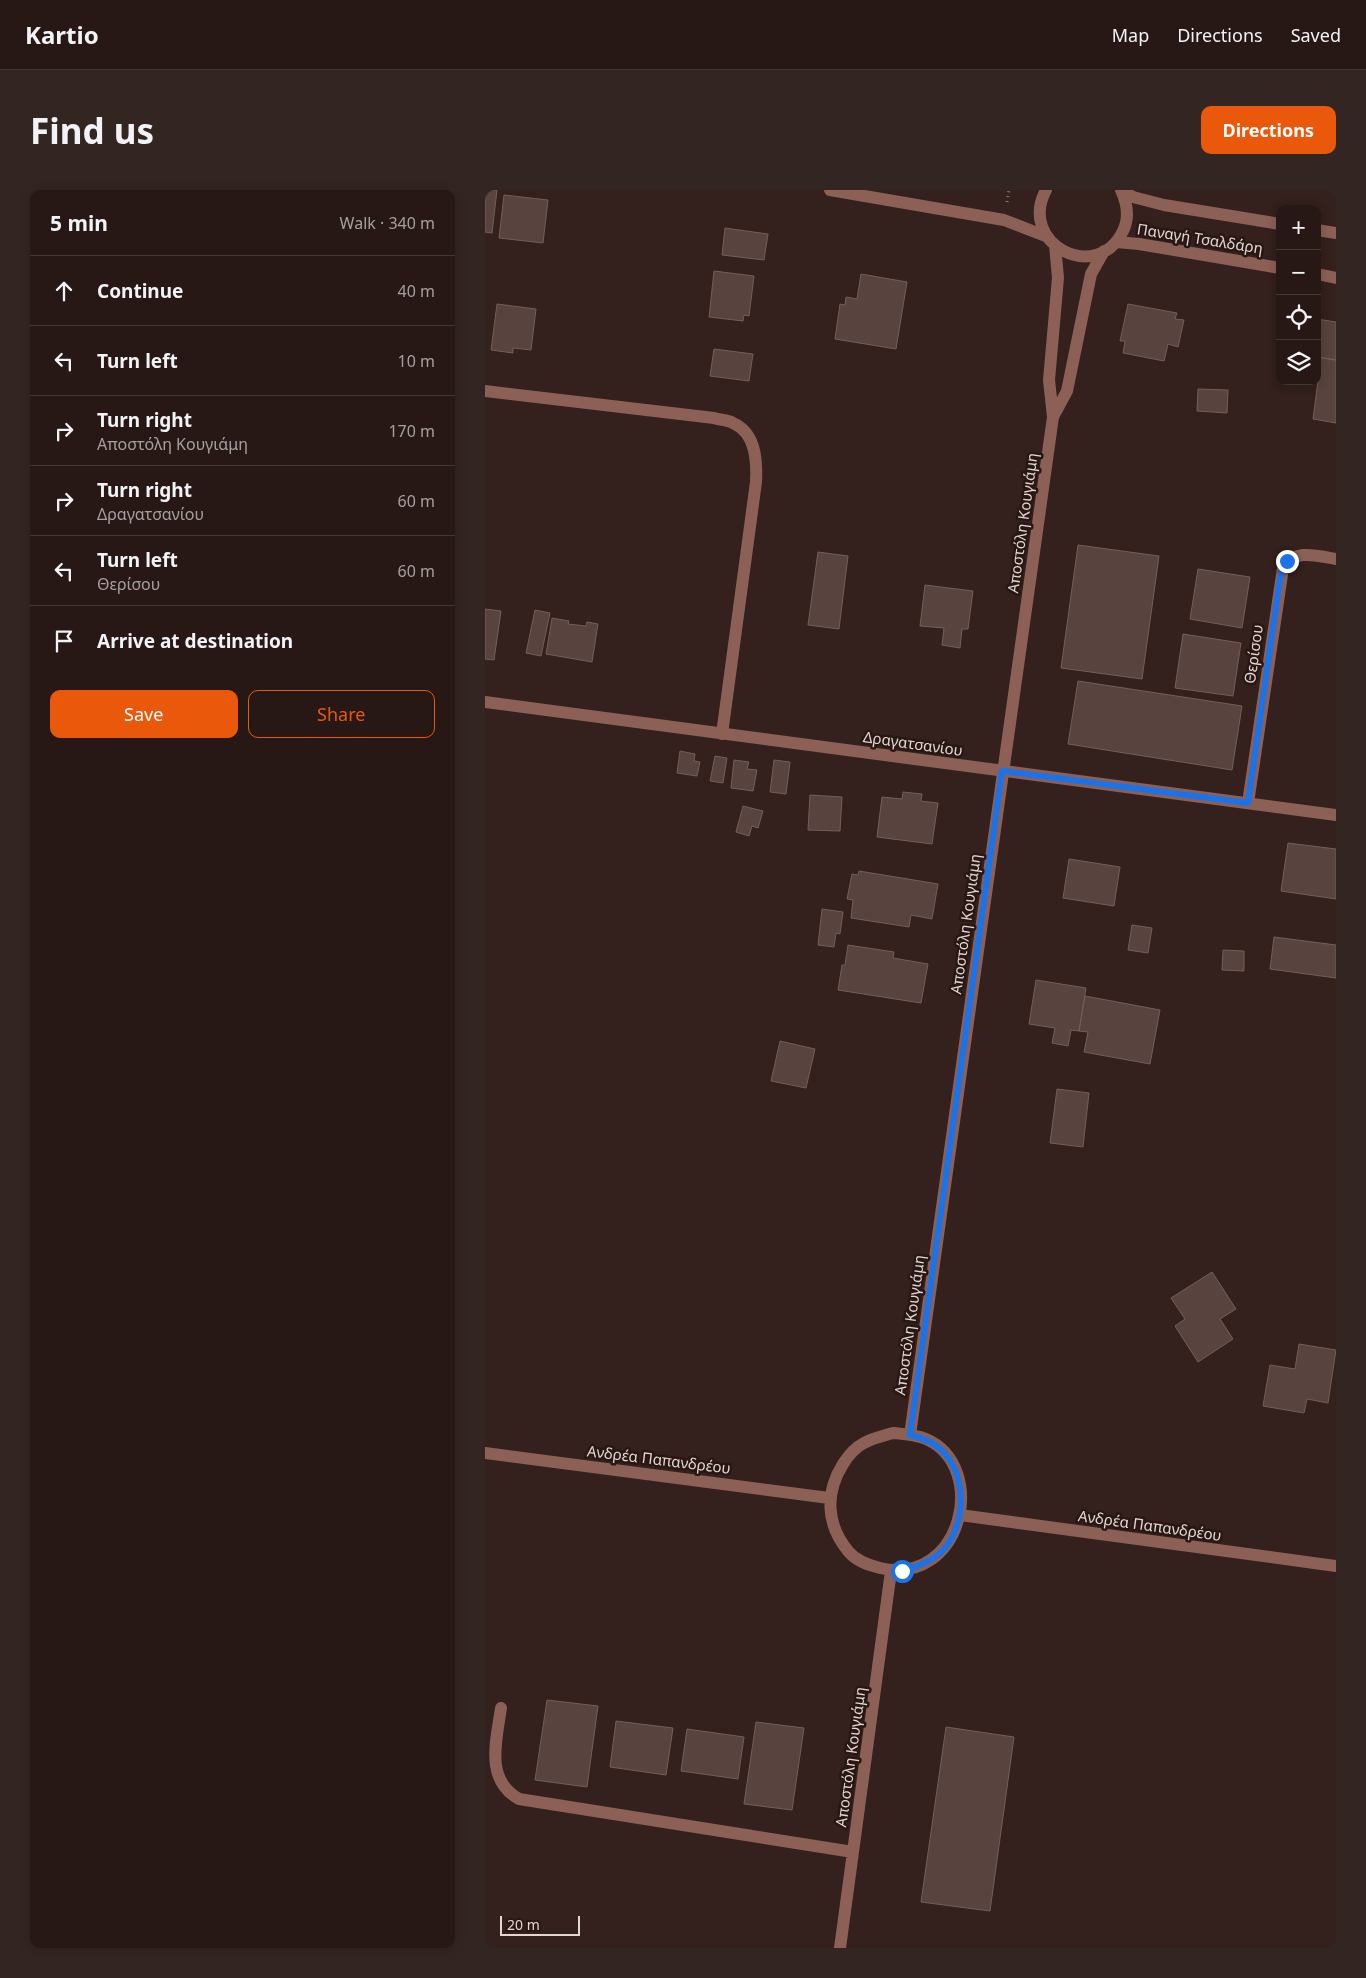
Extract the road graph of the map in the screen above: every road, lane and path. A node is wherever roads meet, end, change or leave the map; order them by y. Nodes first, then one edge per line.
1 (830, 190) edge
2 (1046, 190) edge
3 (1121, 190) edge
4 (1276, 223) edge
5 (1321, 231) edge
6 (1336, 233) edge
7 (1051, 241) junction
8 (1116, 242) junction
9 (1104, 251) junction
10 (1276, 267) edge
11 (1321, 275) edge
12 (1336, 278) edge
13 (485, 391) edge
14 (1053, 417) junction
15 (1336, 559) edge
16 (485, 702) edge
17 (722, 734) junction
18 (1002, 771) junction
19 (1248, 803) junction
20 (1336, 815) edge
21 (910, 1435) junction
22 (485, 1453) edge
23 (829, 1498) junction
24 (960, 1516) junction
25 (1336, 1566) edge
26 (891, 1571) junction
27 (501, 1708) dead end
28 (853, 1852) junction
29 (840, 1948) edge

1 - 7 street
2 - 7 street, Αποστόλη Κουγιάμη
3 - 4 street, Παναγή Τσαλδάρη
3 - 8 street
5 - 6 street
7 - 9 street
7 - 14 street, Αποστόλη Κουγιάμη
8 - 9 street
8 - 10 street, Παναγή Τσαλδάρη
9 - 14 street, Αποστόλη Κουγιάμη
11 - 12 street
13 - 17 street
14 - 18 street, Αποστόλη Κουγιάμη
15 - 19 street, Θερίσου
16 - 17 street, Δραγατσανίου
17 - 18 street, Δραγατσανίου
18 - 19 street, Δραγατσανίου
18 - 21 street, Αποστόλη Κουγιάμη
19 - 20 street, Δραγατσανίου
21 - 23 street
21 - 24 street
22 - 23 street, Ανδρέα Παπανδρέου
23 - 26 street
24 - 25 street, Ανδρέα Παπανδρέου
24 - 26 street
26 - 28 street, Αποστόλη Κουγιάμη
27 - 28 street
28 - 29 street, Αποστόλη Κουγιάμη

